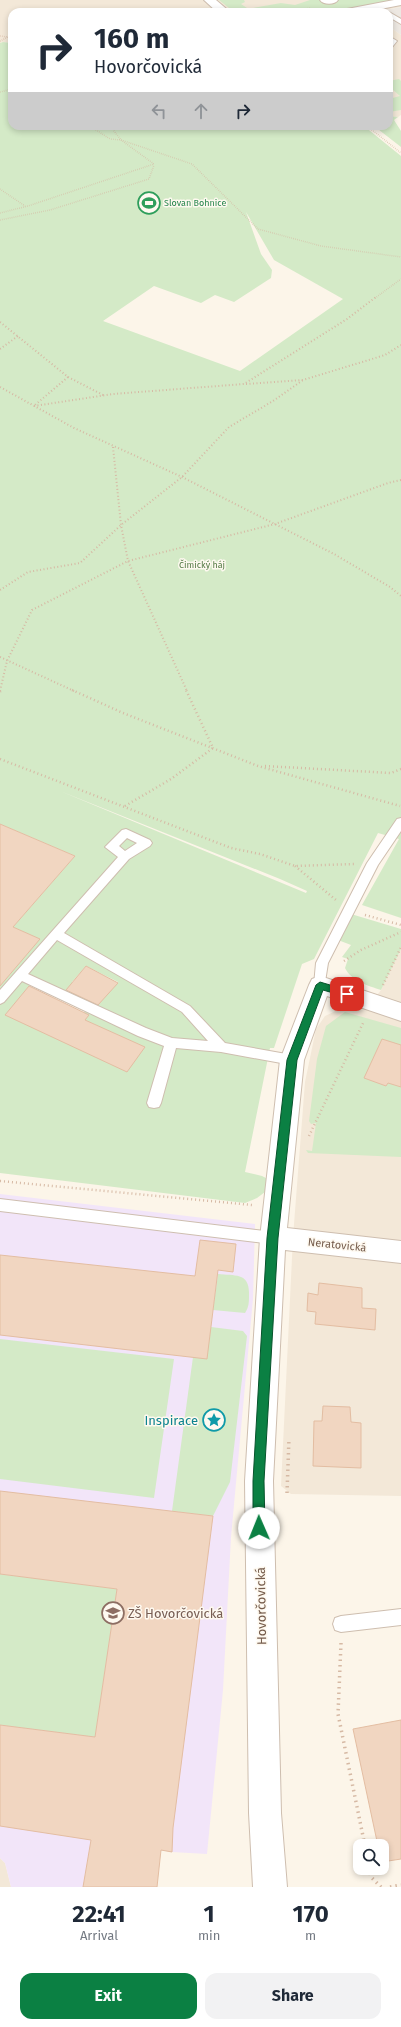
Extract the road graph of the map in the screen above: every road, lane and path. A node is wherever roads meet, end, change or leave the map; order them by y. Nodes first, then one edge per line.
1 (209, 0) edge
2 (325, 0) edge
3 (334, 0) edge
4 (401, 2) edge
5 (219, 8) edge
6 (390, 8) edge
7 (0, 36) edge
8 (8, 37) joint
9 (0, 41) edge
10 (96, 130) edge
11 (113, 130) edge
12 (372, 130) edge
13 (121, 140) junction
14 (401, 153) edge
15 (154, 164) junction
16 (0, 189) edge
17 (26, 206) junction
18 (0, 213) edge
19 (0, 220) edge
20 (401, 257) edge
21 (401, 279) edge
22 (0, 322) edge
23 (18, 336) junction
24 (401, 345) edge
25 (0, 349) edge
26 (68, 377) junction
27 (302, 380) junction
28 (244, 384) junction
29 (0, 387) edge
30 (104, 395) junction
31 (34, 406) junction
32 (113, 447) junction
33 (182, 477) junction
34 (401, 480) edge
35 (275, 524) junction
36 (121, 525) junction
37 (128, 561) junction
38 (0, 590) edge
39 (401, 596) edge
40 (0, 657) edge
41 (8, 660) junction
42 (0, 692) edge
43 (213, 748) junction
44 (0, 759) edge
45 (258, 766) junction
46 (401, 769) edge
47 (125, 806) junction
48 (401, 806) edge
49 (401, 822) edge
50 (125, 856) dead end
51 (373, 863) junction
52 (295, 866) junction
53 (350, 910) junction
54 (401, 925) edge
55 (401, 932) edge
56 (56, 934) junction
57 (401, 947) edge
58 (342, 964) dead end
59 (20, 975) junction
60 (320, 985) junction
61 (0, 999) edge
62 (374, 1002) junction
63 (401, 1012) edge
64 (171, 1042) junction
65 (221, 1047) junction
66 (292, 1060) junction
67 (154, 1103) dead end
68 (306, 1142) dead end
69 (0, 1181) edge
70 (0, 1206) edge
71 (276, 1208) junction
72 (273, 1238) junction
73 (401, 1252) edge
74 (289, 1433) dead end
75 (287, 1496) dead end
76 (401, 1617) edge
77 (341, 1624) joint
78 (364, 1839) edge
79 (371, 1875) edge
80 (401, 1885) edge
81 (270, 1887) edge
82 (381, 1887) edge
83 (390, 1887) edge

1 - 5 street
2 - 3 street
4 - 6 street
7 - 8 path
8 - 9 path
10 - 13 path
11 - 13 path
12 - 14 path
13 - 15 path
13 - 20 path
15 - 17 path
15 - 19 path
16 - 17 path
17 - 18 path
21 - 28 path
22 - 23 path
23 - 25 path
23 - 26 path
24 - 27 path
26 - 30 path
26 - 31 path
27 - 28 path
27 - 33 path
28 - 30 path
29 - 31 path
30 - 31 path
31 - 32 path
32 - 33 path
32 - 36 path
33 - 35 path
33 - 36 path
34 - 35 path
35 - 37 path
35 - 39 path
36 - 37 path
36 - 38 path
37 - 41 path
37 - 43 path
40 - 41 path
41 - 42 path
41 - 43 path
43 - 45 path
43 - 47 path
44 - 47 path
45 - 46 path
45 - 48 path
47 - 52 path
49 - 51 lane
50 - 56 lane
51 - 52 path
51 - 53 lane
52 - 53 path
53 - 54 path
53 - 60 lane
55 - 58 path
56 - 59 lane
56 - 65 lane
57 - 62 path
59 - 61 lane
59 - 64 lane
60 - 62 street
60 - 66 street, Hovorčovická
62 - 63 street
62 - 68 path
64 - 65 lane
64 - 67 lane
65 - 66 lane
66 - 71 street, Hovorčovická
69 - 71 path
70 - 72 lane
71 - 72 street, Hovorčovická
72 - 73 street, Neratovická
72 - 81 street, Hovorčovická
74 - 75 path
76 - 77 lane
77 - 78 path
79 - 82 path
80 - 83 path

